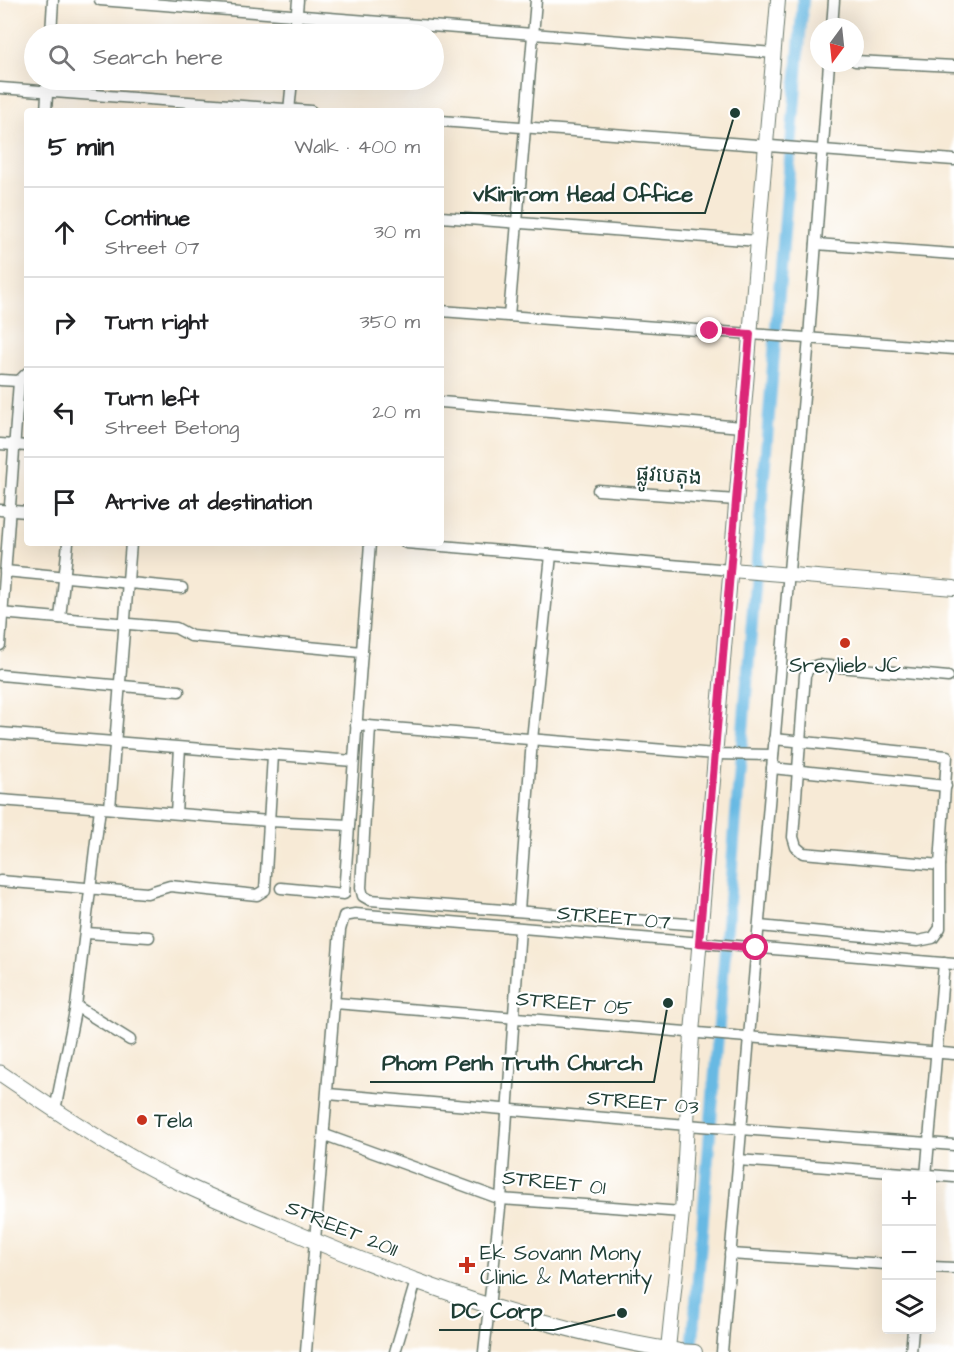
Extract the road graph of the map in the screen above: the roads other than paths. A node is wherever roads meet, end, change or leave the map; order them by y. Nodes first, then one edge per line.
1 (53, 0) edge
2 (100, 0) edge
3 (298, 0) edge
4 (536, 0) edge
5 (778, 0) edge
6 (834, 0) edge
7 (296, 15) junction
8 (833, 18) edge
9 (52, 24) edge
10 (296, 24) edge
11 (408, 24) edge
12 (444, 27) edge
13 (533, 34) junction
14 (774, 53) junction
15 (864, 61) edge
16 (954, 66) edge
17 (828, 72) edge
18 (0, 88) edge
19 (24, 90) edge
20 (31, 90) edge
21 (291, 90) edge
22 (47, 91) junction
23 (46, 108) edge
24 (264, 108) edge
25 (289, 108) edge
26 (444, 121) edge
27 (525, 127) junction
28 (769, 145) junction
29 (820, 149) junction
30 (954, 160) edge
31 (444, 217) edge
32 (517, 223) junction
33 (758, 241) junction
34 (816, 244) junction
35 (954, 254) edge
36 (444, 311) edge
37 (509, 316) junction
38 (754, 334) junction
39 (804, 338) junction
40 (954, 349) edge
41 (24, 376) edge
42 (0, 380) edge
43 (18, 381) junction
44 (444, 402) edge
45 (742, 427) junction
46 (0, 444) edge
47 (15, 446) junction
48 (24, 446) edge
49 (598, 490) dead end
50 (736, 500) junction
51 (5, 510) edge
52 (24, 512) edge
53 (68, 546) edge
54 (131, 546) edge
55 (370, 546) edge
56 (442, 546) edge
57 (550, 555) junction
58 (736, 570) junction
59 (5, 571) junction
60 (785, 574) junction
61 (65, 577) junction
62 (129, 583) junction
63 (182, 588) dead end
64 (954, 588) edge
65 (1, 613) edge
66 (60, 618) junction
67 (126, 623) junction
68 (0, 645) edge
69 (362, 652) junction
70 (0, 675) edge
71 (948, 677) dead end
72 (120, 686) junction
73 (179, 691) dead end
74 (356, 726) junction
75 (370, 726) junction
76 (0, 733) edge
77 (532, 740) junction
78 (774, 740) junction
79 (116, 742) junction
80 (801, 742) junction
81 (180, 748) junction
82 (721, 754) junction
83 (273, 755) junction
84 (768, 755) junction
85 (353, 762) junction
86 (772, 768) junction
87 (798, 771) junction
88 (946, 786) junction
89 (0, 800) edge
90 (105, 808) junction
91 (176, 813) junction
92 (269, 821) junction
93 (349, 825) junction
94 (940, 865) junction
95 (0, 881) edge
96 (281, 888) dead end
97 (92, 890) junction
98 (519, 910) junction
99 (701, 925) junction
100 (759, 926) junction
101 (519, 929) junction
102 (86, 933) junction
103 (149, 938) dead end
104 (704, 943) junction
105 (751, 947) junction
106 (949, 963) edge
107 (335, 1003) junction
108 (76, 1006) junction
109 (513, 1018) junction
110 (696, 1033) junction
111 (746, 1037) junction
112 (130, 1040) dead end
113 (937, 1053) junction
114 (954, 1054) edge
115 (0, 1073) edge
116 (328, 1094) junction
117 (507, 1109) junction
118 (55, 1110) junction
119 (689, 1125) junction
120 (739, 1129) junction
121 (325, 1135) junction
122 (929, 1143) junction
123 (954, 1145) edge
124 (738, 1160) junction
125 (882, 1172) edge
126 (926, 1172) edge
127 (936, 1176) edge
128 (954, 1177) edge
129 (501, 1199) junction
130 (682, 1212) junction
131 (315, 1241) junction
132 (730, 1254) junction
133 (882, 1264) edge
134 (936, 1267) edge
135 (954, 1268) edge
136 (416, 1281) junction
137 (489, 1306) junction
138 (913, 1334) edge
139 (671, 1351) edge
140 (306, 1352) edge
141 (395, 1352) edge
142 (484, 1352) edge
143 (696, 1352) edge
144 (722, 1352) edge
145 (911, 1352) edge

1 - 9 street
2 - 7 street
3 - 7 street
4 - 13 street
5 - 14 street
6 - 8 street
7 - 10 street
7 - 11 street
12 - 13 street
13 - 14 street
13 - 27 street
14 - 28 street
15 - 16 street
17 - 29 street
18 - 19 street
20 - 22 street
21 - 25 street
22 - 23 street
22 - 24 street
26 - 27 street
27 - 28 street
27 - 32 street
28 - 29 street
28 - 33 street
29 - 30 street
29 - 34 street
31 - 32 street
32 - 33 street
32 - 37 street
33 - 38 street
34 - 35 street
34 - 39 street
36 - 37 street
37 - 38 street
38 - 39 street
38 - 45 street
39 - 40 street
39 - 60 street
41 - 43 street
42 - 43 street
43 - 47 street
44 - 45 street
45 - 50 street
46 - 47 street
47 - 48 street
47 - 51 street
49 - 50 street, ផ្លូវបេតុង
50 - 58 street
51 - 52 street
51 - 59 street
53 - 61 street
54 - 62 street
55 - 69 street
56 - 57 street
57 - 58 street
57 - 77 street
58 - 60 street
58 - 82 street
59 - 61 street
59 - 65 street
60 - 64 street
60 - 78 street
61 - 62 street
61 - 66 street
62 - 63 street
62 - 67 street
65 - 66 street
65 - 68 street
66 - 67 street
67 - 69 street
67 - 72 street
69 - 74 street
70 - 72 street
71 - 80 street
72 - 73 street
72 - 79 street
74 - 75 street
74 - 85 street
75 - 77 street
75 - 98 street
76 - 79 street
77 - 82 street
77 - 98 street
78 - 80 street
78 - 84 street
79 - 81 street
79 - 90 street
80 - 87 street
80 - 88 street
81 - 83 street
81 - 91 street
82 - 84 street
82 - 99 street
83 - 85 street
83 - 92 street
84 - 86 street
85 - 93 street
86 - 87 street
86 - 100 street
87 - 88 street
87 - 94 street
88 - 94 street
89 - 90 street
90 - 91 street
90 - 97 street
91 - 92 street
92 - 93 street
92 - 97 street
93 - 96 street
94 - 100 street
95 - 97 street
97 - 102 street
98 - 99 street
99 - 104 street
100 - 105 street
101 - 104 street, STREET 07
101 - 107 street, STREET 07
101 - 109 street
102 - 103 street
102 - 108 street
104 - 105 street, STREET 07
104 - 110 street
105 - 106 street, STREET 07
105 - 111 street
106 - 113 street
107 - 109 street, STREET 05
107 - 116 street
108 - 112 street
108 - 118 street
109 - 110 street, STREET 05
109 - 117 street
110 - 111 street, STREET 05
110 - 119 street
111 - 113 street, STREET 05
111 - 120 street
113 - 114 street, STREET 05
113 - 122 street
115 - 118 main road, STREET 2011
116 - 117 street, STREET 03
116 - 121 street
117 - 119 street, STREET 03
117 - 129 street
118 - 131 main road, STREET 2011
119 - 120 street, STREET 03
119 - 130 street
120 - 122 street, STREET 03
120 - 124 street
121 - 129 street, STREET 01
121 - 131 street
122 - 123 street, STREET 03
122 - 126 street
124 - 125 street
124 - 132 street
127 - 128 street
129 - 130 street, STREET 01
129 - 137 street
130 - 139 street
131 - 136 main road, STREET 2011
131 - 140 street
132 - 133 street
132 - 144 street
134 - 135 street
136 - 137 main road, STREET 2011
136 - 141 street
137 - 139 main road, STREET 2011
137 - 142 street
138 - 145 street
139 - 143 street, STREET 2011

